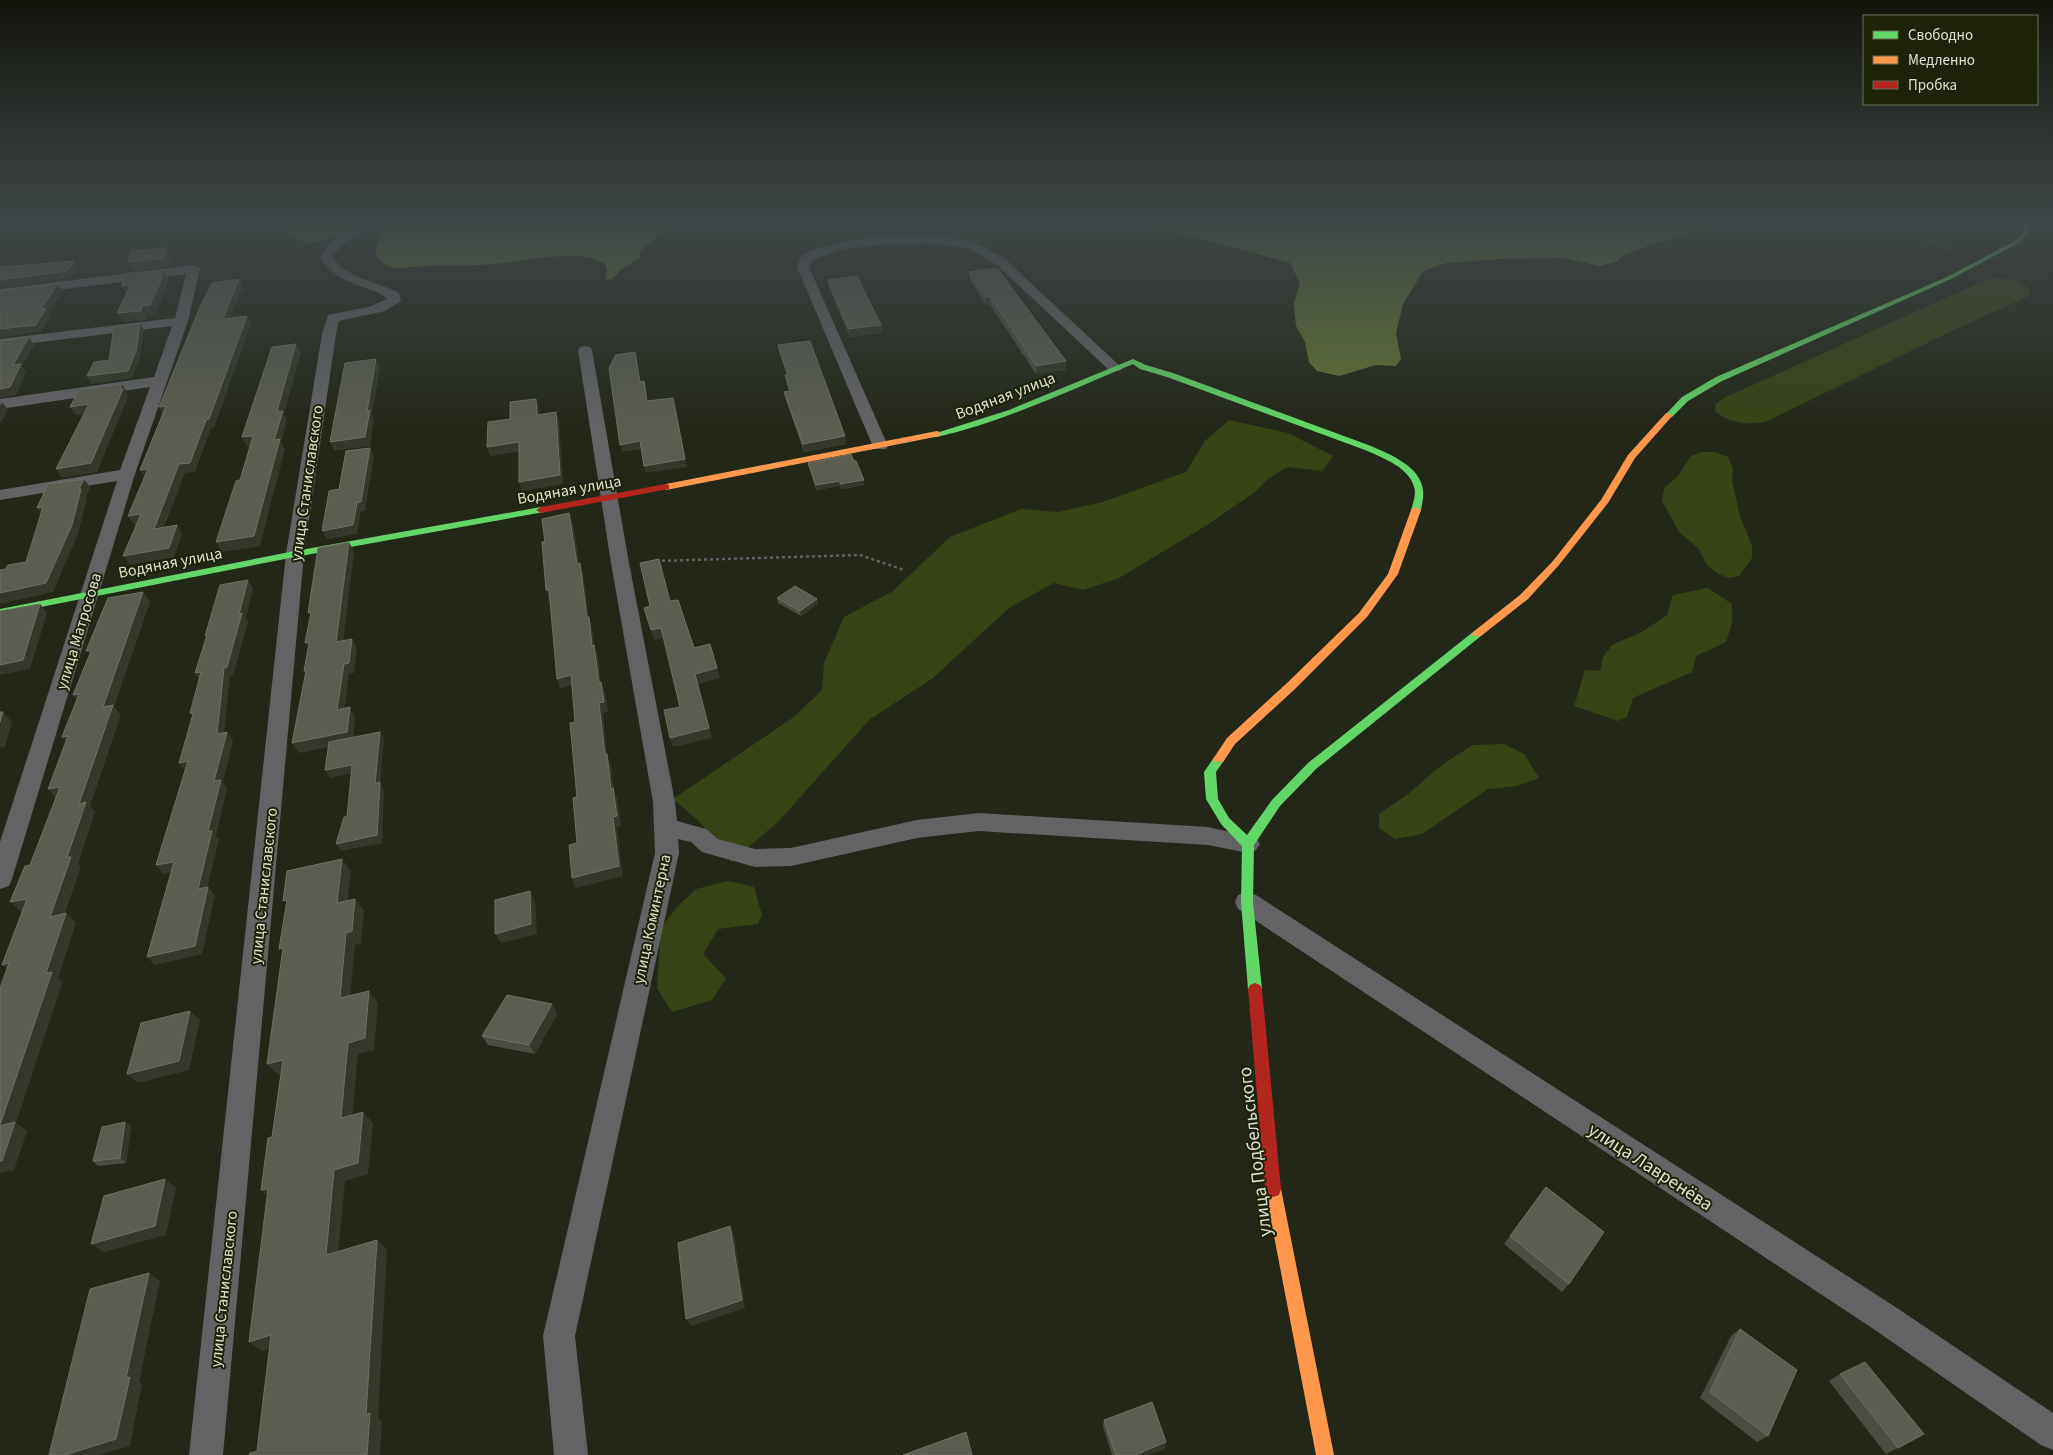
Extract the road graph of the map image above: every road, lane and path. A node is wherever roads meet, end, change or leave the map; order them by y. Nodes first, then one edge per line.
1 (188, 292) edge
2 (387, 292) edge
3 (814, 292) edge
4 (1033, 292) edge
5 (1917, 292) edge
6 (181, 321) junction
7 (0, 343) edge
8 (585, 350) dead end
9 (1115, 368) junction
10 (160, 382) junction
11 (0, 404) edge
12 (880, 446) junction
13 (127, 474) junction
14 (0, 495) edge
15 (610, 498) junction
16 (295, 554) junction
17 (620, 562) junction
18 (904, 570) dead end
19 (89, 595) junction
20 (0, 612) edge
21 (666, 827) junction
22 (1248, 844) junction
23 (0, 879) edge
24 (1247, 902) junction
25 (2053, 1433) edge
26 (206, 1455) edge
27 (570, 1455) edge
28 (1325, 1455) edge

1 - 6 street, улица Матросова
2 - 16 street, улица Станиславского
3 - 12 street
4 - 9 street
5 - 22 street
6 - 7 street
6 - 10 street, улица Матросова
8 - 15 street, улица Коминтерна
9 - 12 street, Водяная улица
9 - 22 street, Водяная улица
10 - 11 street
10 - 13 street, улица Матросова
12 - 15 street, Водяная улица
13 - 14 street
13 - 19 street, улица Матросова
15 - 16 street, Водяная улица
15 - 17 street, улица Коминтерна
16 - 19 street, Водяная улица
16 - 26 street, улица Станиславского
17 - 18 path
17 - 21 street, улица Коминтерна
19 - 20 street, Водяная улица
19 - 23 street, улица Матросова
21 - 22 street
21 - 27 street, улица Коминтерна
22 - 24 street, улица Подбельского
24 - 25 street, улица Лавренёва
24 - 28 street, улица Подбельского

